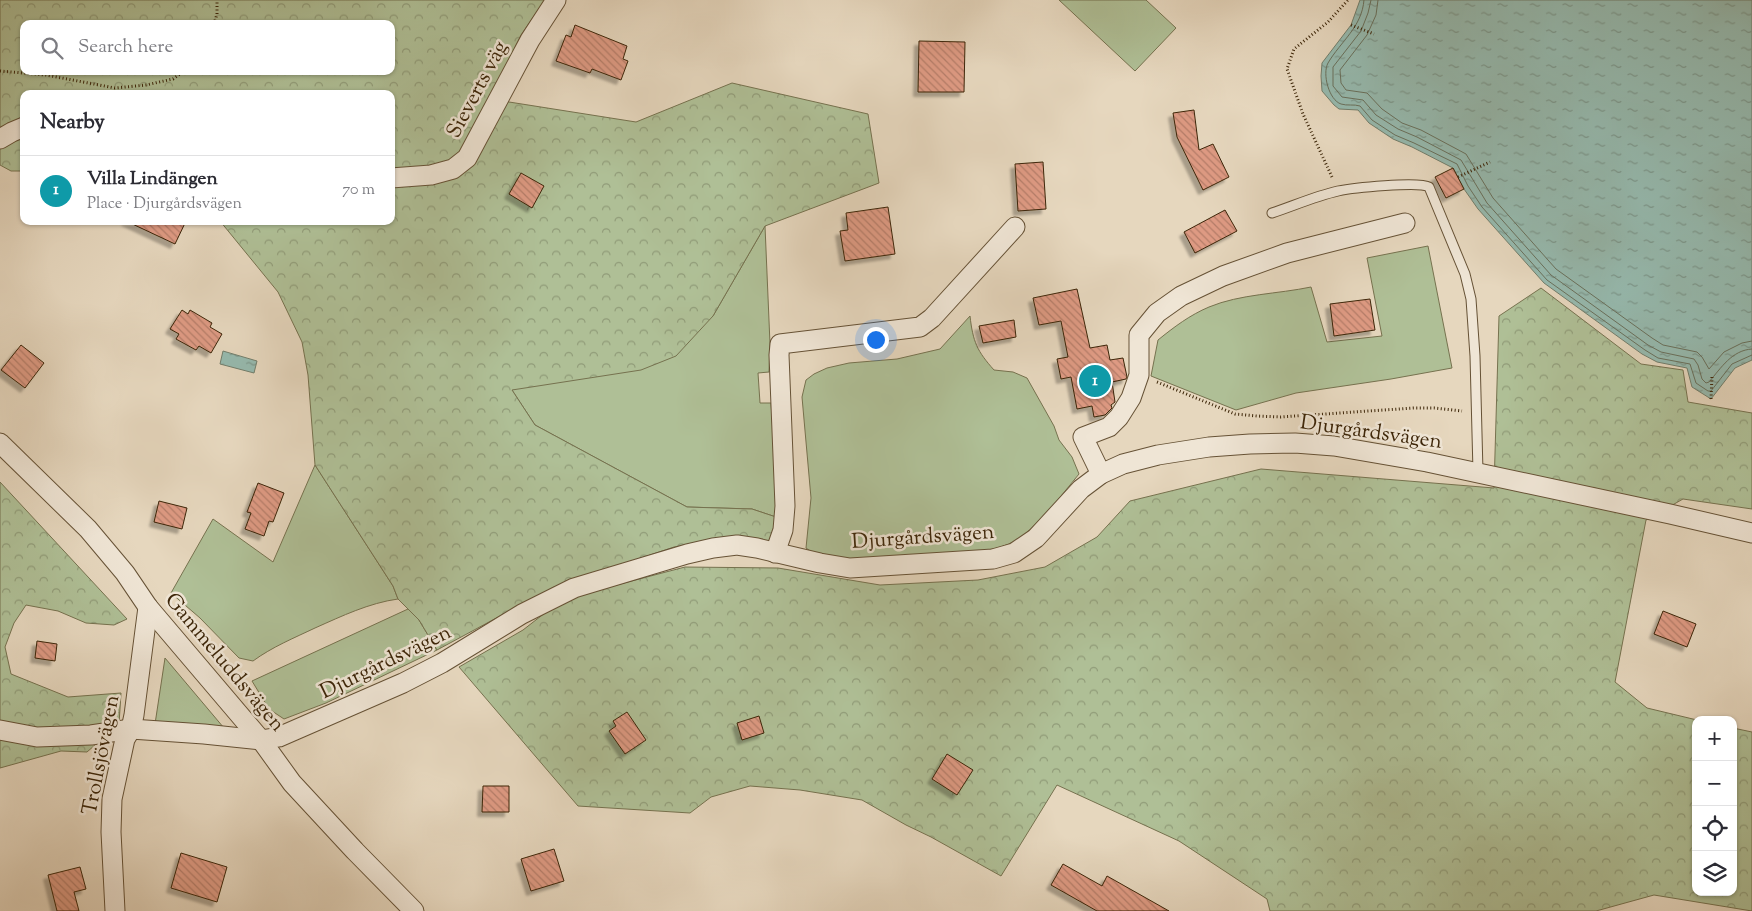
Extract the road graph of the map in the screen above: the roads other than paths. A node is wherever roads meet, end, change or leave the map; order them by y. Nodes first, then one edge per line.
1 (556, 0) edge
2 (20, 129) edge
3 (0, 139) edge
4 (395, 178) edge
5 (1272, 213) dead end
6 (1405, 223) dead end
7 (1015, 227) dead end
8 (0, 444) edge
9 (1478, 472) junction
10 (1101, 474) junction
11 (1752, 533) edge
12 (775, 553) junction
13 (148, 607) junction
14 (131, 729) junction
15 (0, 730) edge
16 (261, 740) junction
17 (116, 911) edge
18 (414, 911) edge

1 - 4 street, Sieverts väg
2 - 3 street
5 - 9 lane
6 - 10 street
7 - 12 street
8 - 13 street, Gammeluddsvägen
9 - 10 street, Djurgårdsvägen
9 - 11 street, Djurgårdsvägen
10 - 12 street, Djurgårdsvägen
12 - 16 street, Djurgårdsvägen
13 - 14 street, Trollsjövägen
13 - 16 street, Gammeluddsvägen
14 - 15 street, Djurgårdsvägen
14 - 16 street, Djurgårdsvägen
14 - 17 street, Trollsjövägen
16 - 18 street, Gammeluddsvägen

